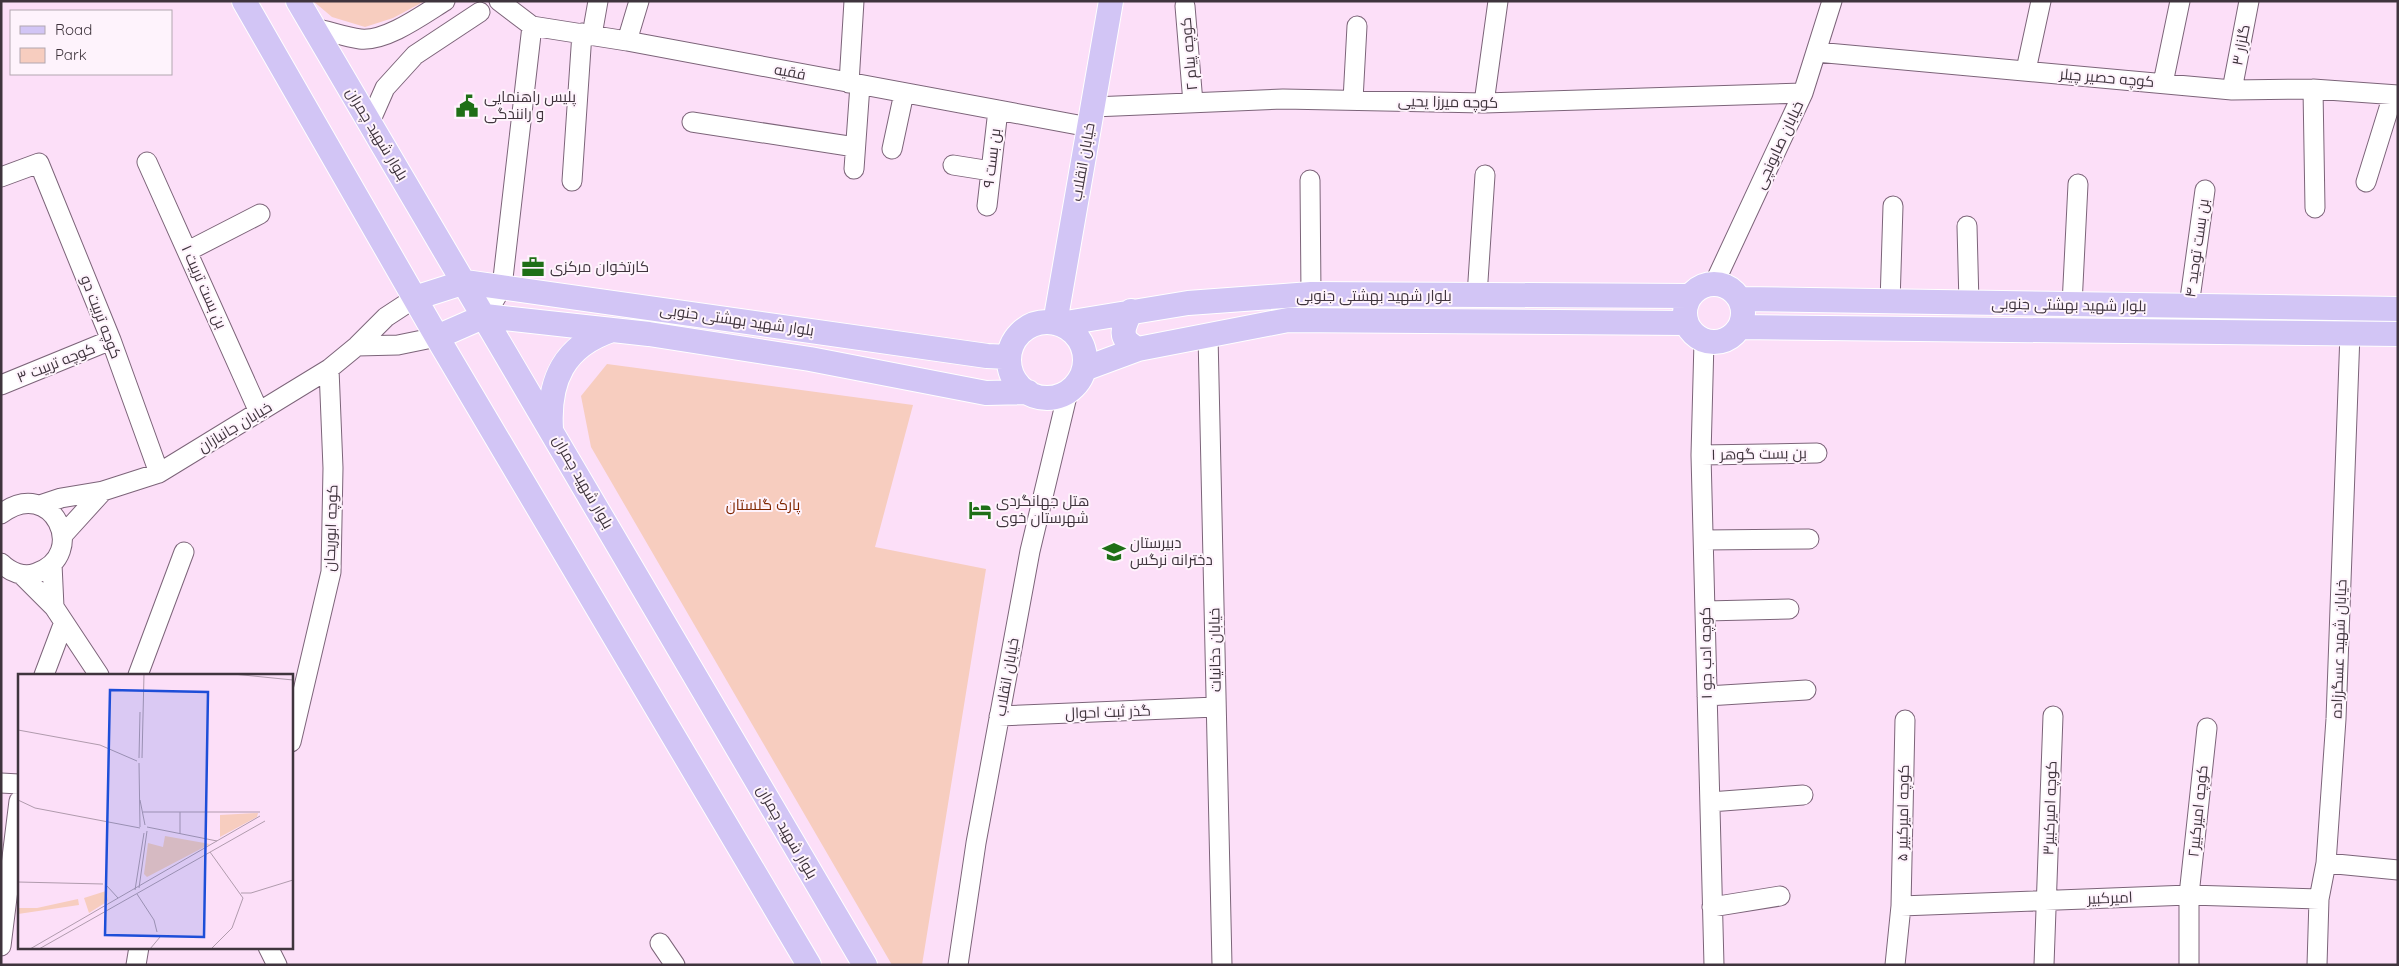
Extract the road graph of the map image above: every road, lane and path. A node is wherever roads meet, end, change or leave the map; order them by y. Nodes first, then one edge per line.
1 (244, 1) edge
2 (298, 1) edge
3 (445, 1) edge
4 (456, 1) edge
5 (497, 1) edge
6 (598, 1) edge
7 (639, 1) edge
8 (854, 1) edge
9 (1111, 1) edge
10 (1498, 1) edge
11 (1832, 1) edge
12 (2041, 1) edge
13 (2180, 1) edge
14 (2249, 1) edge
15 (1184, 6) dead end
16 (480, 12) junction
17 (532, 26) junction
18 (1357, 26) dead end
19 (314, 28) junction
20 (587, 34) junction
21 (627, 41) junction
22 (1816, 52) junction
23 (2026, 70) junction
24 (2163, 83) junction
25 (855, 84) junction
26 (2313, 89) junction
27 (2232, 90) junction
28 (904, 93) junction
29 (1803, 93) junction
30 (2395, 95) edge
31 (1353, 100) junction
32 (1193, 103) junction
33 (1484, 103) junction
34 (998, 110) junction
35 (1091, 117) junction
36 (370, 122) junction
37 (692, 122) dead end
38 (855, 147) junction
39 (892, 150) dead end
40 (147, 162) dead end
41 (953, 166) dead end
42 (854, 169) dead end
43 (990, 171) junction
44 (1485, 175) dead end
45 (1, 177) edge
46 (1310, 180) dead end
47 (572, 181) dead end
48 (2366, 182) dead end
49 (2078, 184) dead end
50 (2205, 190) dead end
51 (987, 206) dead end
52 (1893, 206) dead end
53 (2315, 208) dead end
54 (260, 214) dead end
55 (1966, 226) dead end
56 (188, 252) junction
57 (465, 282) junction
58 (1714, 284) junction
59 (502, 287) junction
60 (1311, 294) junction
61 (1477, 296) junction
62 (1690, 296) junction
63 (415, 298) junction
64 (1740, 299) junction
65 (1890, 303) junction
66 (1969, 304) junction
67 (2072, 305) junction
68 (2189, 306) junction
69 (2398, 309) edge
70 (1131, 311) junction
71 (485, 316) junction
72 (1057, 323) junction
73 (1686, 323) junction
74 (1740, 328) junction
75 (612, 330) junction
76 (2350, 333) junction
77 (2398, 334) edge
78 (1208, 335) junction
79 (437, 337) junction
80 (111, 340) junction
81 (1704, 341) junction
82 (357, 346) junction
83 (1138, 349) junction
84 (1009, 357) junction
85 (1084, 369) junction
86 (329, 370) junction
87 (1, 385) edge
88 (1028, 392) junction
89 (1068, 392) junction
90 (260, 412) junction
91 (551, 429) junction
92 (1817, 453) dead end
93 (1701, 455) junction
94 (158, 473) junction
95 (103, 491) junction
96 (40, 506) junction
97 (4, 509) edge
98 (63, 535) junction
99 (1808, 539) dead end
100 (1704, 540) junction
101 (184, 552) dead end
102 (1, 563) edge
103 (52, 564) junction
104 (22, 575) junction
105 (1790, 609) dead end
106 (1705, 611) junction
107 (59, 614) junction
108 (44, 674) edge
109 (98, 674) edge
110 (138, 674) edge
111 (1806, 690) dead end
112 (1707, 696) junction
113 (1216, 707) junction
114 (999, 716) junction
115 (2053, 716) dead end
116 (1905, 720) dead end
117 (2207, 728) dead end
118 (292, 738) edge
119 (1, 783) edge
120 (18, 784) edge
121 (1803, 795) dead end
122 (1710, 802) junction
123 (18, 809) edge
124 (2326, 863) junction
125 (2398, 870) edge
126 (2190, 895) junction
127 (1780, 896) dead end
128 (2319, 899) junction
129 (2047, 901) junction
130 (1901, 906) junction
131 (1712, 907) junction
132 (660, 943) dead end
133 (1, 946) edge
134 (139, 948) edge
135 (268, 948) edge
136 (136, 965) edge
137 (277, 965) edge
138 (675, 965) edge
139 (809, 965) edge
140 (865, 965) edge
141 (958, 965) edge
142 (1222, 965) edge
143 (1714, 965) edge
144 (1895, 965) edge
145 (2044, 965) edge
146 (2189, 965) edge
147 (2317, 965) edge

1 - 63 main road
2 - 19 main road, بلوار شهید چمران
3 - 19 street
4 - 16 street
5 - 16 street
5 - 17 street, فقیه
6 - 20 street
7 - 21 street
8 - 25 street
9 - 35 main road, خیابان انقلاب
10 - 33 street
11 - 22 street, خیابان صابونچی
12 - 23 street
13 - 24 street
14 - 27 street, گلزار ۳
15 - 32 street, کوچه پیام ۲
16 - 36 street
17 - 20 street, فقیه
17 - 59 street
18 - 31 street
19 - 36 main road, بلوار شهید چمران
20 - 21 street, فقیه
20 - 47 street
21 - 25 street, فقیه
22 - 23 street, کوچه حصیر چیلر
22 - 29 street, خیابان صابونچی
23 - 24 street, کوچه حصیر چیلر
24 - 27 street, کوچه حصیر چیلر
25 - 28 street, فقیه
25 - 38 street
26 - 27 street, کوچه حصیر چیلر
26 - 30 street, کوچه حصیر چیلر
26 - 53 street
28 - 34 street, فقیه
28 - 39 street
29 - 33 street, کوچه میرزا یحیی
29 - 58 street, خیابان صابونچی
30 - 48 street
31 - 32 street, کوچه میرزا یحیی
31 - 33 street, کوچه میرزا یحیی
32 - 35 street, کوچه میرزا یحیی
34 - 35 street, فقیه
34 - 43 street, بن بست ۹
35 - 72 main road, خیابان انقلاب
36 - 57 main road, بلوار شهید چمران
37 - 38 street
38 - 42 street
40 - 56 street, بن بست تربیت ۱
41 - 43 street
43 - 51 street, بن بست ۹
44 - 61 street
45 - 80 street, کوچه تربیت دو
46 - 60 street
49 - 67 street
50 - 68 street, ۴ بن بست توحید
52 - 65 street
54 - 56 street
55 - 66 street
56 - 90 street, بن بست تربیت ۱
57 - 59 main road, بلوار شهید بهشتی جنوبی
57 - 63 main road
57 - 71 main road, بلوار شهید چمران
58 - 62 main road
58 - 64 main road
59 - 71 street
59 - 84 main road, بلوار شهید بهشتی جنوبی
60 - 61 main road, بلوار شهید بهشتی جنوبی
60 - 70 main road, بلوار شهید بهشتی جنوبی
61 - 62 main road, بلوار شهید بهشتی جنوبی
62 - 73 main road
63 - 79 main road
63 - 82 street, خیابان جانبازان
64 - 65 main road, بلوار شهید بهشتی جنوبی
64 - 74 main road
65 - 66 main road, بلوار شهید بهشتی جنوبی
66 - 67 main road, بلوار شهید بهشتی جنوبی
67 - 68 main road, بلوار شهید بهشتی جنوبی
68 - 69 main road, بلوار شهید بهشتی جنوبی
70 - 72 main road, بلوار شهید بهشتی جنوبی
70 - 83 main road
71 - 75 main road, بلوار شهید بهشتی جنوبی
71 - 79 main road
71 - 91 main road, بلوار شهید چمران
72 - 84 main road
72 - 85 main road
73 - 78 main road, بلوار شهید بهشتی جنوبی
73 - 81 main road
74 - 76 main road, بلوار شهید بهشتی جنوبی
74 - 81 main road
75 - 88 main road, بلوار شهید بهشتی جنوبی
75 - 91 main road
76 - 77 main road, بلوار شهید بهشتی جنوبی
76 - 124 street, خیابان شهید عسگرزاده
78 - 83 main road, بلوار شهید بهشتی جنوبی
78 - 113 street, خیابان دخانیات
79 - 82 street
79 - 139 main road
80 - 87 street, کوچه تربیت ۳
80 - 94 street, کوچه تربیت دو
81 - 93 street, کوچه ادب جو ۱
82 - 86 street, خیابان جانبازان
83 - 85 main road, بلوار شهید بهشتی جنوبی
84 - 88 main road
85 - 89 main road
86 - 90 street, خیابان جانبازان
86 - 118 street, کوچه ابوریحان
88 - 89 main road
89 - 114 street, خیابان انقلاب
90 - 94 street, خیابان جانبازان
91 - 140 main road, بلوار شهید چمران
92 - 93 street, بن بست گوهر ۱
93 - 100 street, کوچه ادب جو ۱
94 - 95 street, خیابان جانبازان
95 - 96 street, خیابان جانبازان
95 - 98 street, خیابان جانبازان
96 - 97 street
96 - 98 street
98 - 103 street
99 - 100 street
100 - 106 street, کوچه ادب جو ۱
101 - 110 street
102 - 104 street
103 - 104 street
103 - 107 street
104 - 107 street
105 - 106 street
106 - 112 street, کوچه ادب جو ۱
107 - 108 street
107 - 109 street
111 - 112 street
112 - 122 street, کوچه ادب جو ۱
113 - 114 street, گذر ثبت احوال
113 - 142 street, خیابان دخانیات
114 - 141 street, خیابان انقلاب
115 - 129 street, کوچه امیرکبیر۳
116 - 130 street, کوچه امیرکبیر ۵
117 - 126 street, کوچه امیرکبیر۲
119 - 120 street
121 - 122 street
122 - 131 street, کوچه ادب جو ۱
123 - 133 street
124 - 125 street
124 - 128 street, خیابان شهید عسگرزاده
126 - 128 street, امیرکبیر
126 - 129 street, امیرکبیر
126 - 146 street, کوچه امیرکبیر۲
127 - 131 street
128 - 147 street, خیابان شهید عسگرزاده
129 - 130 street, امیرکبیر
129 - 145 street, کوچه امیرکبیر۳
130 - 144 street, کوچه امیرکبیر ۵
131 - 143 street, کوچه ادب جو ۱
132 - 138 street
134 - 136 street
135 - 137 street

